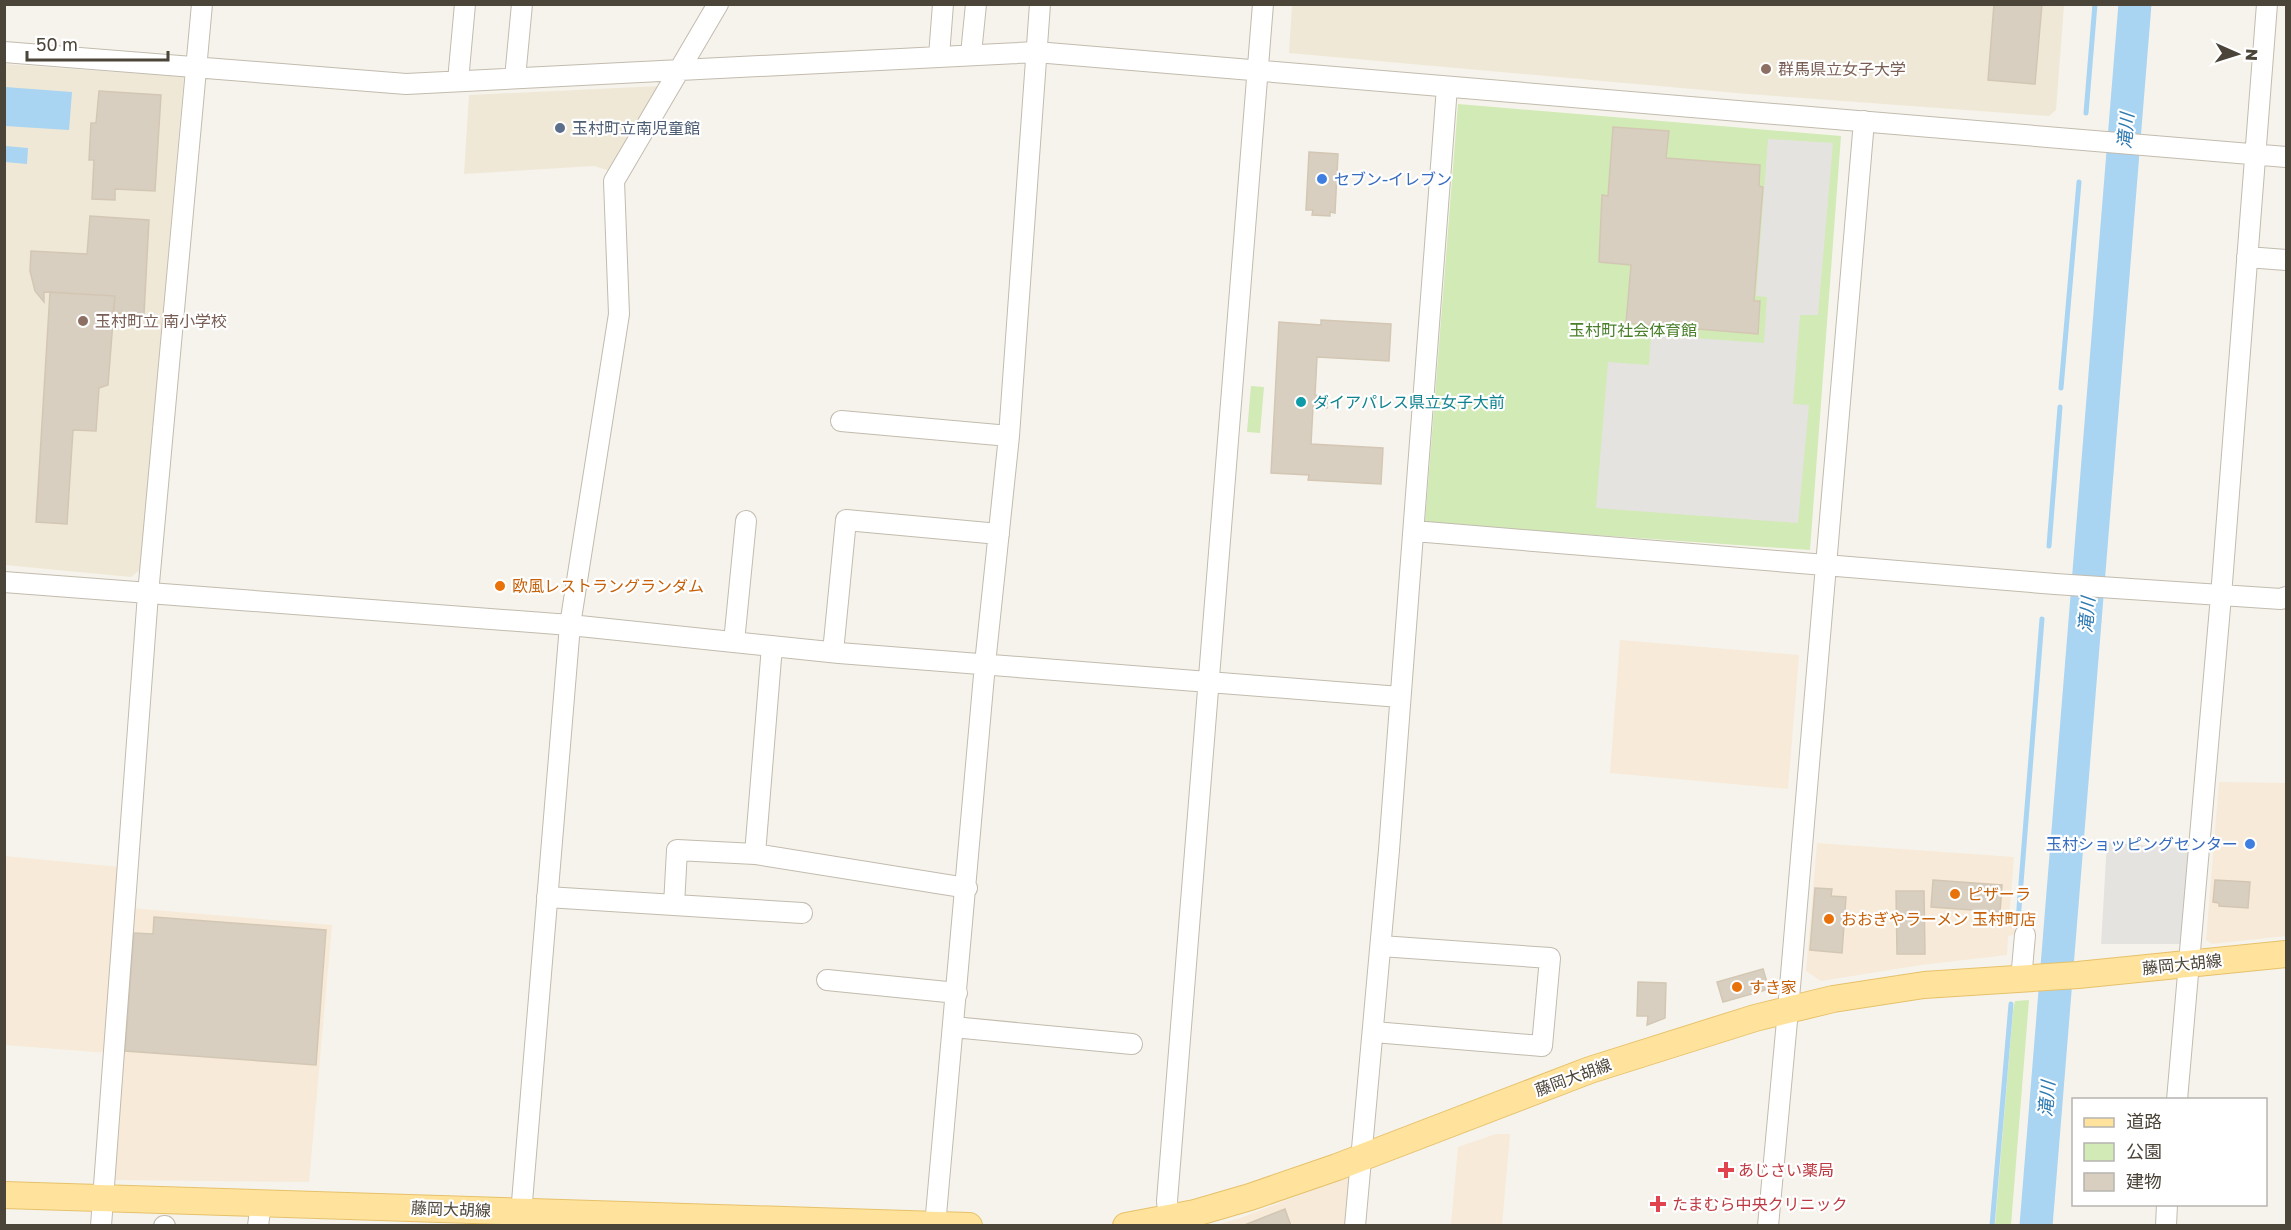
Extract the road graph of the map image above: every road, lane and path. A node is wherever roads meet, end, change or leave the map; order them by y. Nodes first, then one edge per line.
1 (202, 4) edge
2 (465, 4) edge
3 (522, 4) edge
4 (718, 4) edge
5 (943, 4) edge
6 (976, 4) edge
7 (1040, 4) edge
8 (1263, 4) edge
9 (2267, 4) edge
10 (4, 52) edge
11 (1036, 52) junction
12 (971, 54) junction
13 (939, 56) junction
14 (197, 68) junction
15 (1257, 69) junction
16 (678, 71) junction
17 (515, 78) junction
18 (458, 81) junction
19 (1447, 87) junction
20 (1864, 121) junction
21 (2254, 154) junction
22 (2286, 157) edge
23 (2247, 257) junction
24 (2286, 260) edge
25 (841, 421) dead end
26 (1009, 436) junction
27 (746, 521) dead end
28 (1414, 531) junction
29 (999, 534) junction
30 (1826, 565) junction
31 (4, 582) edge
32 (148, 594) junction
33 (2221, 596) junction
34 (2286, 597) edge
35 (570, 625) junction
36 (734, 642) junction
37 (772, 646) junction
38 (832, 652) junction
39 (985, 664) junction
40 (1208, 682) junction
41 (1400, 697) junction
42 (755, 854) junction
43 (967, 888) junction
44 (548, 897) junction
45 (674, 905) junction
46 (802, 913) dead end
47 (2025, 935) dead end
48 (1381, 946) junction
49 (2286, 954) edge
50 (2189, 964) junction
51 (2026, 979) junction
52 (827, 980) dead end
53 (957, 993) junction
54 (1788, 1010) junction
55 (953, 1027) junction
56 (1374, 1032) junction
57 (1132, 1044) dead end
58 (2177, 1098) edge
59 (1361, 1158) junction
60 (4, 1195) edge
61 (103, 1197) junction
62 (2168, 1206) edge
63 (259, 1214) edge
64 (1169, 1218) junction
65 (521, 1219) edge
66 (935, 1224) edge
67 (101, 1226) edge
68 (969, 1226) edge
69 (1126, 1226) edge
70 (1355, 1226) edge
71 (1768, 1226) edge
72 (2166, 1226) edge

1 - 14 street
2 - 18 street
3 - 17 street
4 - 16 street
5 - 13 street
6 - 12 street
7 - 11 street
8 - 15 street
9 - 21 street
10 - 14 street
11 - 12 street
11 - 15 street
11 - 26 street
12 - 13 street
13 - 16 street
14 - 18 street
14 - 32 street
15 - 19 street
15 - 40 street
16 - 17 street
16 - 35 street
17 - 18 street
19 - 20 street
19 - 28 street
20 - 21 street
20 - 30 street
21 - 22 street
21 - 23 street
23 - 24 street
23 - 33 street
25 - 26 street
26 - 29 street
27 - 36 street
28 - 30 street
28 - 41 street
29 - 38 street
29 - 39 street
30 - 33 street
30 - 54 street
31 - 32 street
32 - 35 street
32 - 61 street
33 - 34 street
33 - 50 street
35 - 36 street
35 - 44 street
36 - 37 street
37 - 38 street
37 - 42 street
38 - 39 street
39 - 40 street
39 - 43 street
40 - 41 street
40 - 64 street
41 - 48 street
42 - 43 street
42 - 45 street
43 - 53 street
44 - 45 street
44 - 65 street
45 - 46 street
47 - 51 street
48 - 56 street
48 - 56 street
49 - 50 main road, 藤岡大胡線
50 - 51 main road, 藤岡大胡線
50 - 58 street
51 - 54 main road, 藤岡大胡線
52 - 53 street
53 - 55 street
54 - 59 main road, 藤岡大胡線
54 - 71 street
55 - 57 street
55 - 66 street
56 - 59 street
59 - 64 main road, 藤岡大胡線
59 - 70 street
60 - 61 main road, 藤岡大胡線
61 - 63 main road, 藤岡大胡線
61 - 67 street
62 - 72 street
63 - 65 main road, 藤岡大胡線
64 - 69 main road, 藤岡大胡線
65 - 66 main road, 藤岡大胡線
66 - 68 main road, 藤岡大胡線

